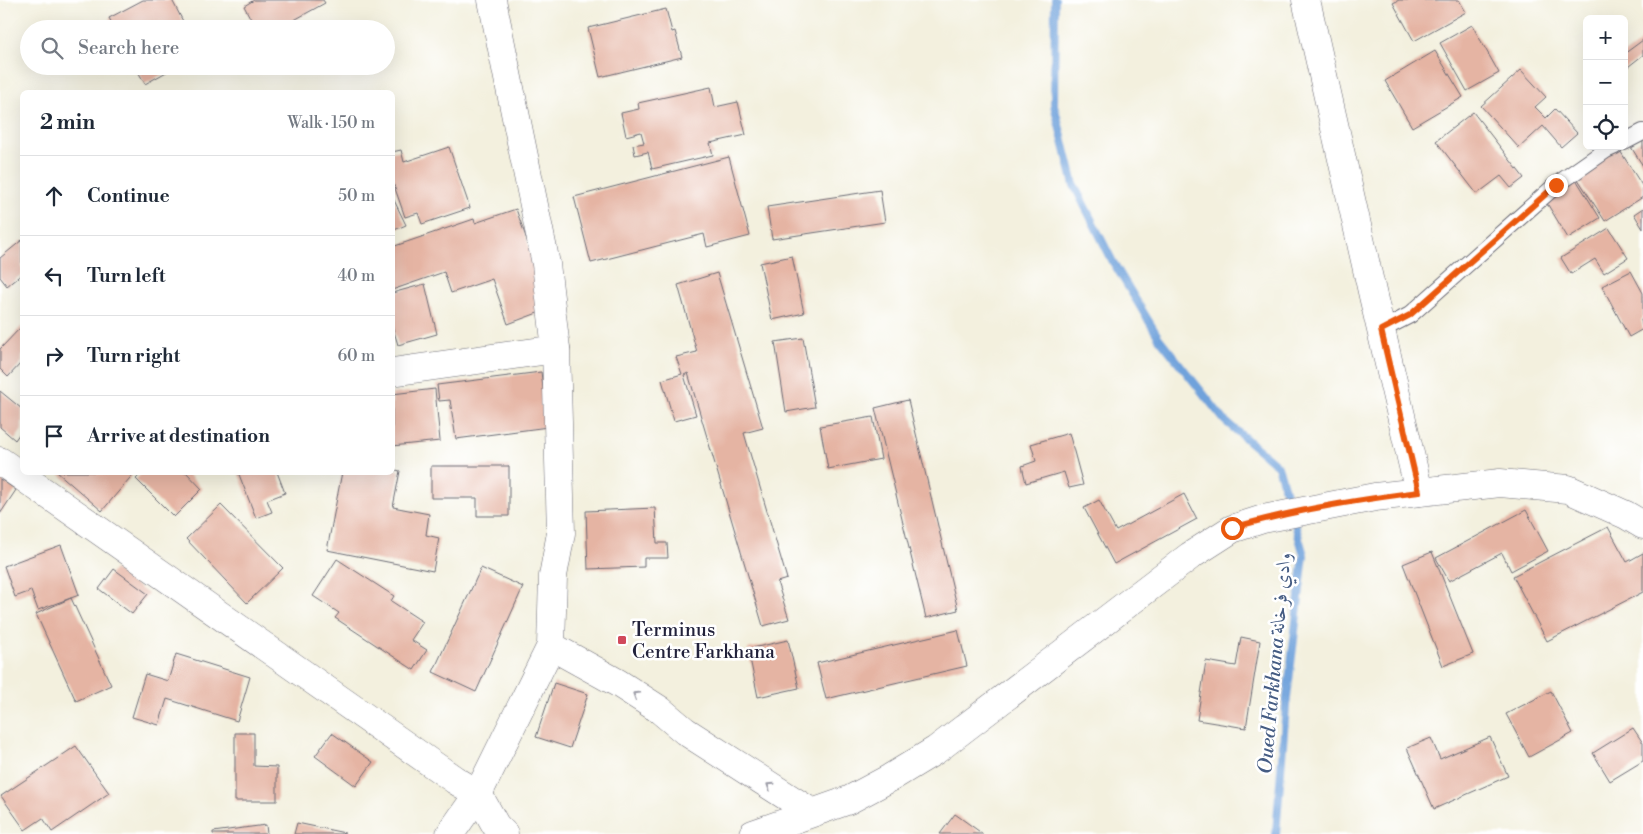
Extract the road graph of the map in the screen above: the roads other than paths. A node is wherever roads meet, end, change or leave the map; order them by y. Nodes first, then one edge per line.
1 (492, 0) edge
2 (1306, 0) edge
3 (1643, 132) edge
4 (1628, 140) edge
5 (1606, 150) edge
6 (1381, 330) junction
7 (556, 349) junction
8 (395, 372) edge
9 (27, 475) edge
10 (1419, 492) junction
11 (1643, 525) edge
12 (551, 646) junction
13 (478, 794) junction
14 (812, 812) junction
15 (450, 834) edge
16 (504, 834) edge
17 (753, 834) edge

1 - 7 street
2 - 6 street
3 - 4 lane
5 - 6 lane
6 - 10 street
7 - 8 street
7 - 12 street
9 - 13 street
10 - 11 street
10 - 14 street
12 - 13 street
14 -> 12 street
13 - 15 street
13 - 16 street
14 - 17 street

